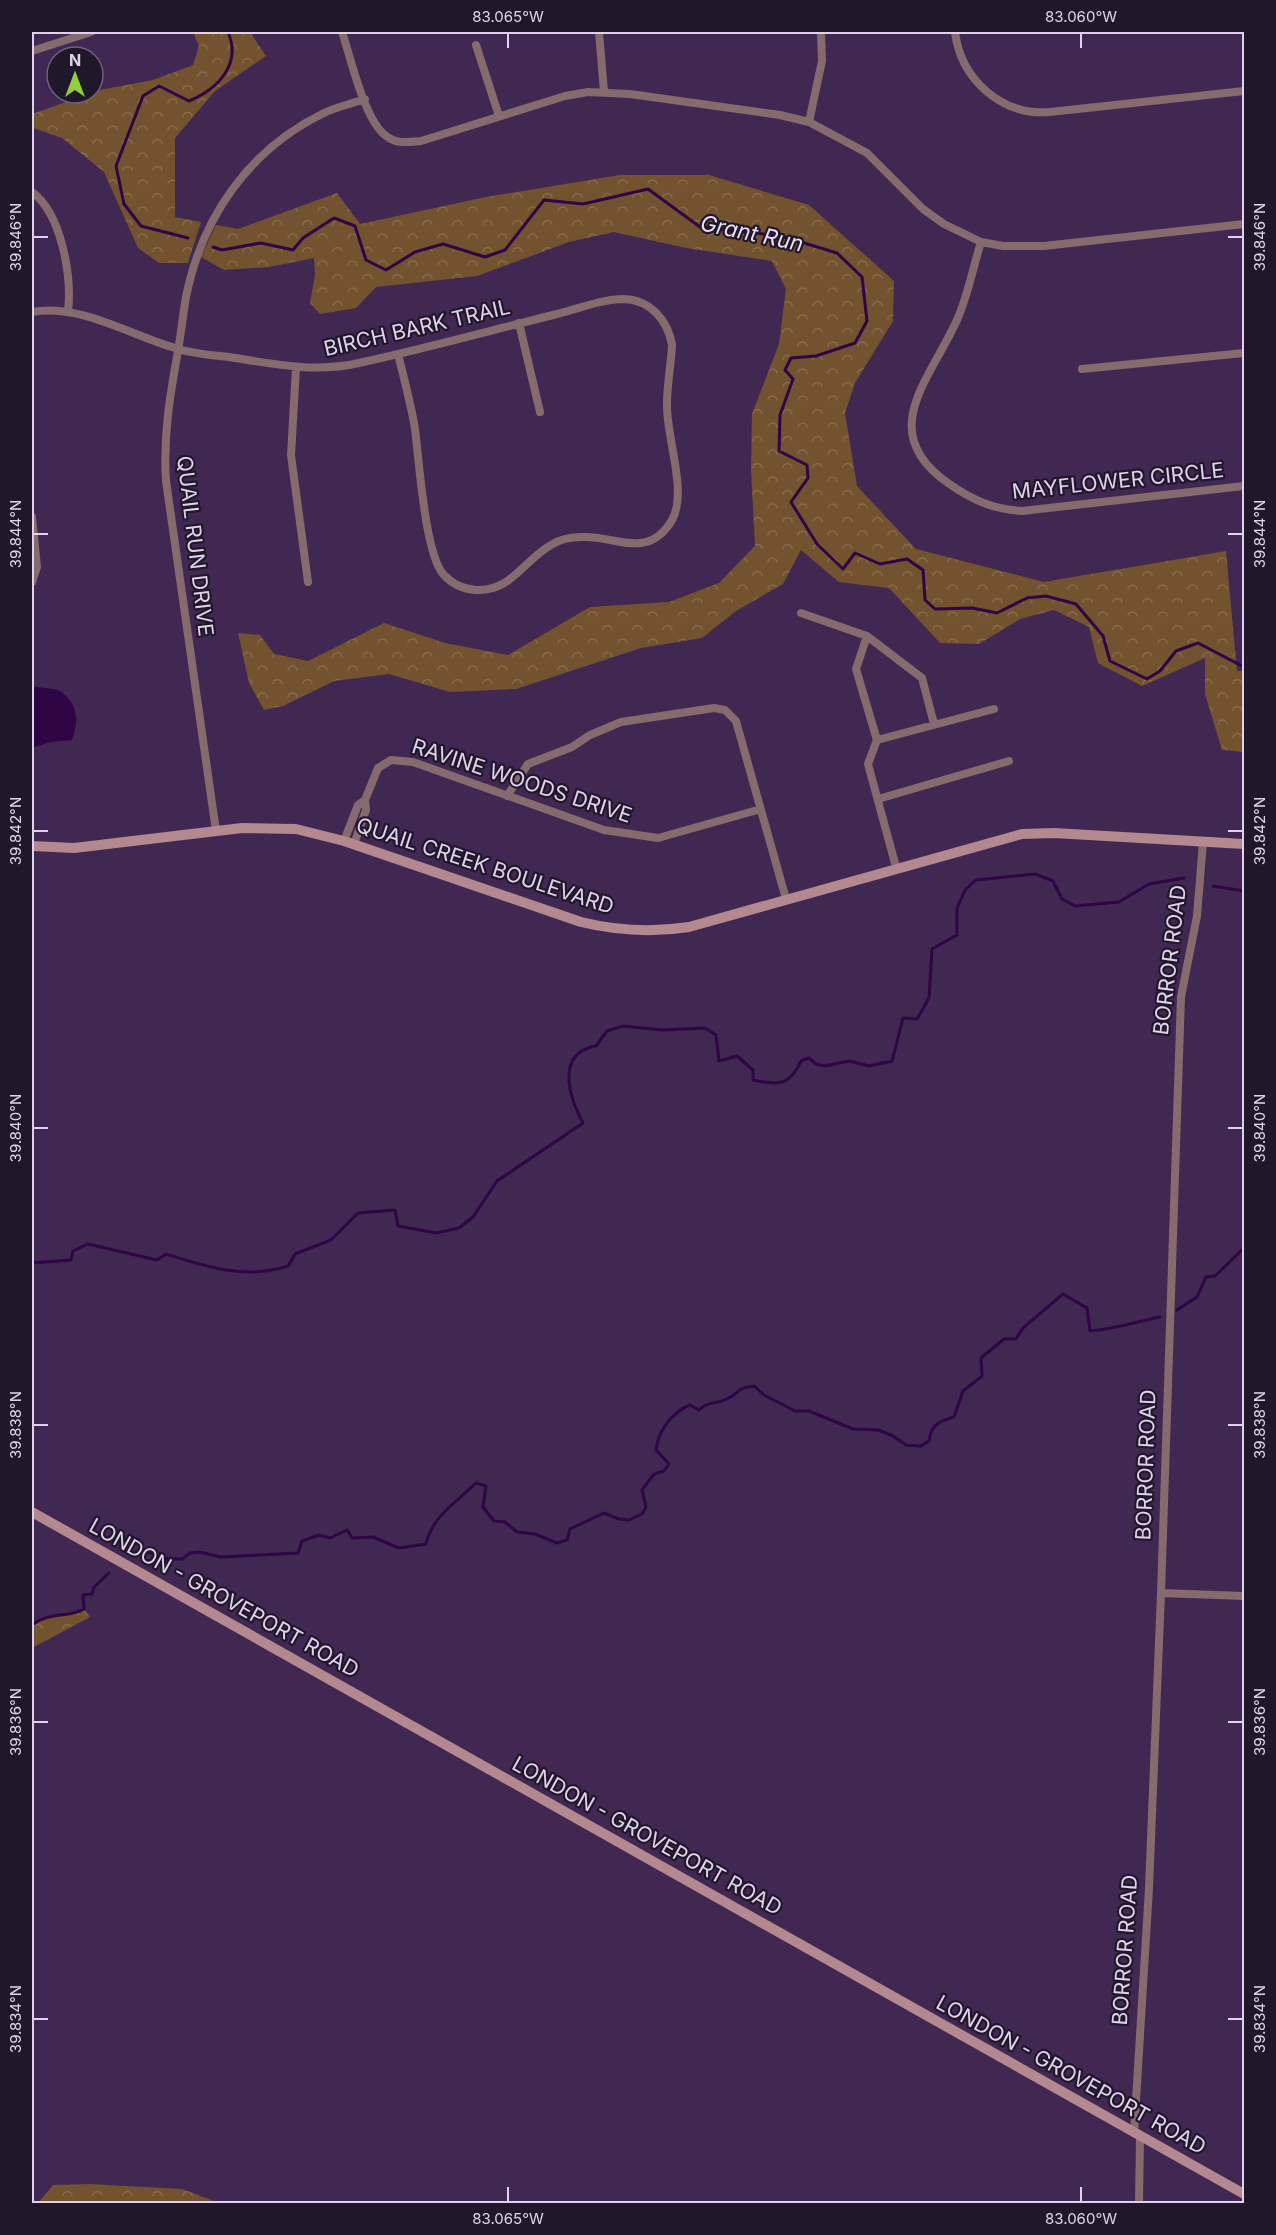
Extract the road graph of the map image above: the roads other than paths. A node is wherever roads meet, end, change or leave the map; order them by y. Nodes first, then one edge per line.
1 (91, 32) edge
2 (342, 32) edge
3 (599, 32) edge
4 (821, 32) edge
5 (955, 32) edge
6 (476, 45) dead end
7 (32, 51) edge
8 (1245, 91) edge
9 (604, 92) junction
10 (365, 99) junction
11 (499, 116) junction
12 (810, 122) junction
13 (32, 192) edge
14 (1245, 224) edge
15 (981, 242) junction
16 (32, 312) edge
17 (68, 312) junction
18 (519, 324) junction
19 (178, 349) junction
20 (1245, 353) edge
21 (398, 354) junction
22 (296, 368) junction
23 (1082, 369) dead end
24 (540, 412) dead end
25 (1245, 486) edge
26 (32, 517) edge
27 (32, 582) edge
28 (308, 582) dead end
29 (801, 613) dead end
30 (867, 636) junction
31 (994, 709) dead end
32 (934, 724) junction
33 (877, 741) junction
34 (1009, 761) dead end
35 (507, 796) junction
36 (878, 799) junction
37 (761, 809) junction
38 (216, 831) junction
39 (349, 842) junction
40 (1203, 842) junction
41 (1245, 844) edge
42 (32, 846) edge
43 (896, 867) junction
44 (786, 899) junction
45 (32, 1512) edge
46 (1161, 1593) junction
47 (1245, 1596) edge
48 (1137, 2134) junction
49 (1245, 2194) edge
50 (1139, 2204) edge

1 - 7 street
2 - 10 street
3 - 9 street
4 - 12 street
5 - 8 street
6 - 11 street
9 - 11 street
9 - 12 street
10 - 11 street
10 - 19 street, QUAIL RUN DRIVE
12 - 15 street
13 - 17 street
14 - 15 street
15 - 25 street, MAYFLOWER CIRCLE
16 - 17 street, BIRCH BARK TRAIL
17 - 19 street, BIRCH BARK TRAIL
18 - 21 street, BIRCH BARK TRAIL
18 - 21 street, BIRCH BARK TRAIL
18 - 24 street
19 - 22 street, BIRCH BARK TRAIL
19 - 38 street, QUAIL RUN DRIVE
20 - 23 street
21 - 22 street, BIRCH BARK TRAIL
22 - 28 street
26 - 27 street
29 - 30 street
30 - 32 street
30 - 33 street
31 - 32 street
32 - 33 street
33 - 36 street
34 - 36 street
35 - 37 street, RAVINE WOODS DRIVE
35 - 37 street
35 - 39 street, RAVINE WOODS DRIVE
36 - 43 street
37 - 44 street
38 - 39 main road, QUAIL CREEK BOULEVARD
38 - 42 main road, QUAIL CREEK BOULEVARD
39 - 44 main road, QUAIL CREEK BOULEVARD
40 - 41 main road
40 - 43 main road, QUAIL CREEK BOULEVARD
40 - 46 street, BORROR ROAD
43 - 44 main road, QUAIL CREEK BOULEVARD
45 - 48 main road, LONDON - GROVEPORT ROAD
46 - 47 street
46 - 48 street, BORROR ROAD
48 - 49 main road, LONDON - GROVEPORT ROAD
48 - 50 street, BORROR ROAD

